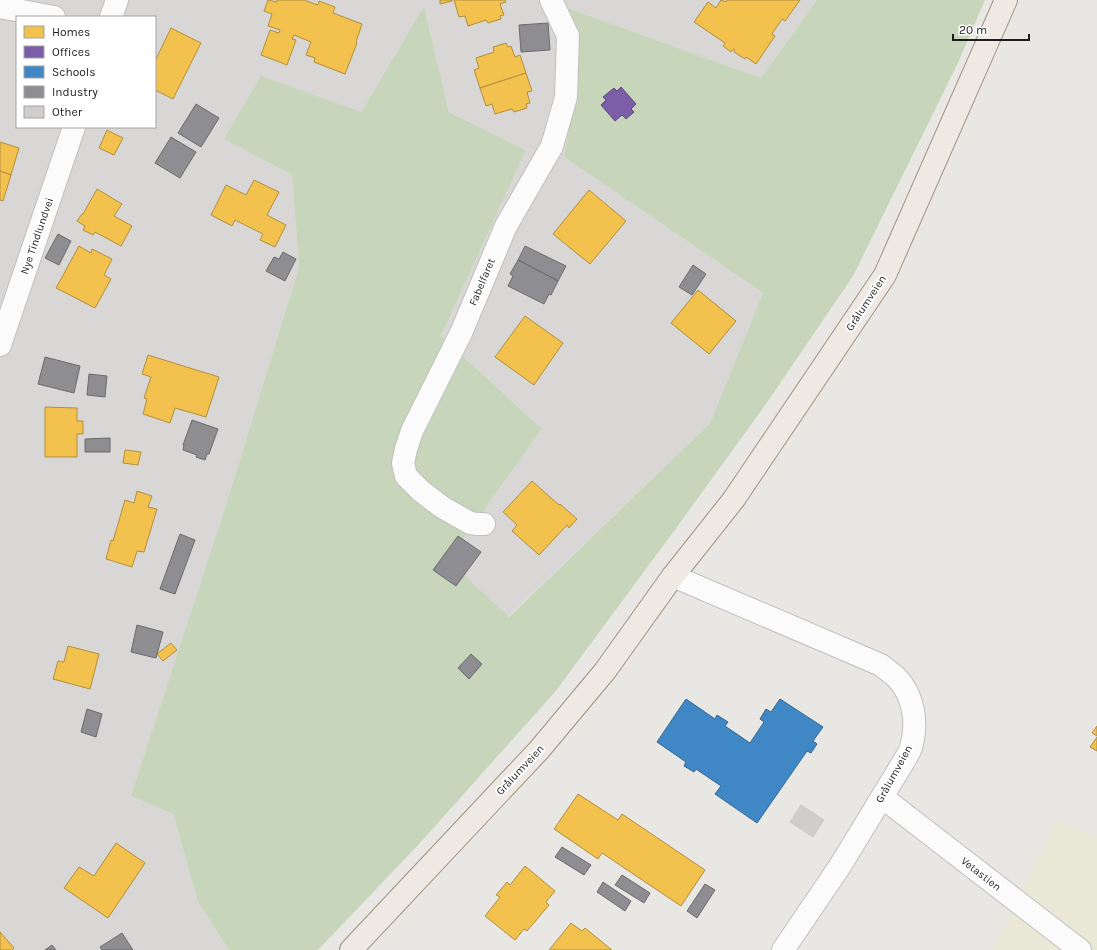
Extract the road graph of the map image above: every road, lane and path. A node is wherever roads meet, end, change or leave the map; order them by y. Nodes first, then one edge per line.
1 (117, 0) edge
2 (551, 0) edge
3 (1006, 0) edge
4 (0, 7) edge
5 (49, 16) edge
6 (111, 16) edge
7 (74, 128) edge
8 (0, 345) edge
9 (484, 524) dead end
10 (673, 576) junction
11 (882, 797) junction
12 (351, 950) edge
13 (783, 950) edge
14 (1080, 950) edge

1 - 6 street
2 - 9 street, Fabelfaret
3 - 10 main road, Grålumveien
4 - 5 street
7 - 8 street, Nye Tindlundvei
10 - 11 street, Grålumveien
10 - 12 main road, Grålumveien
11 - 13 street, Grålumveien
11 - 14 street, Vetastien

